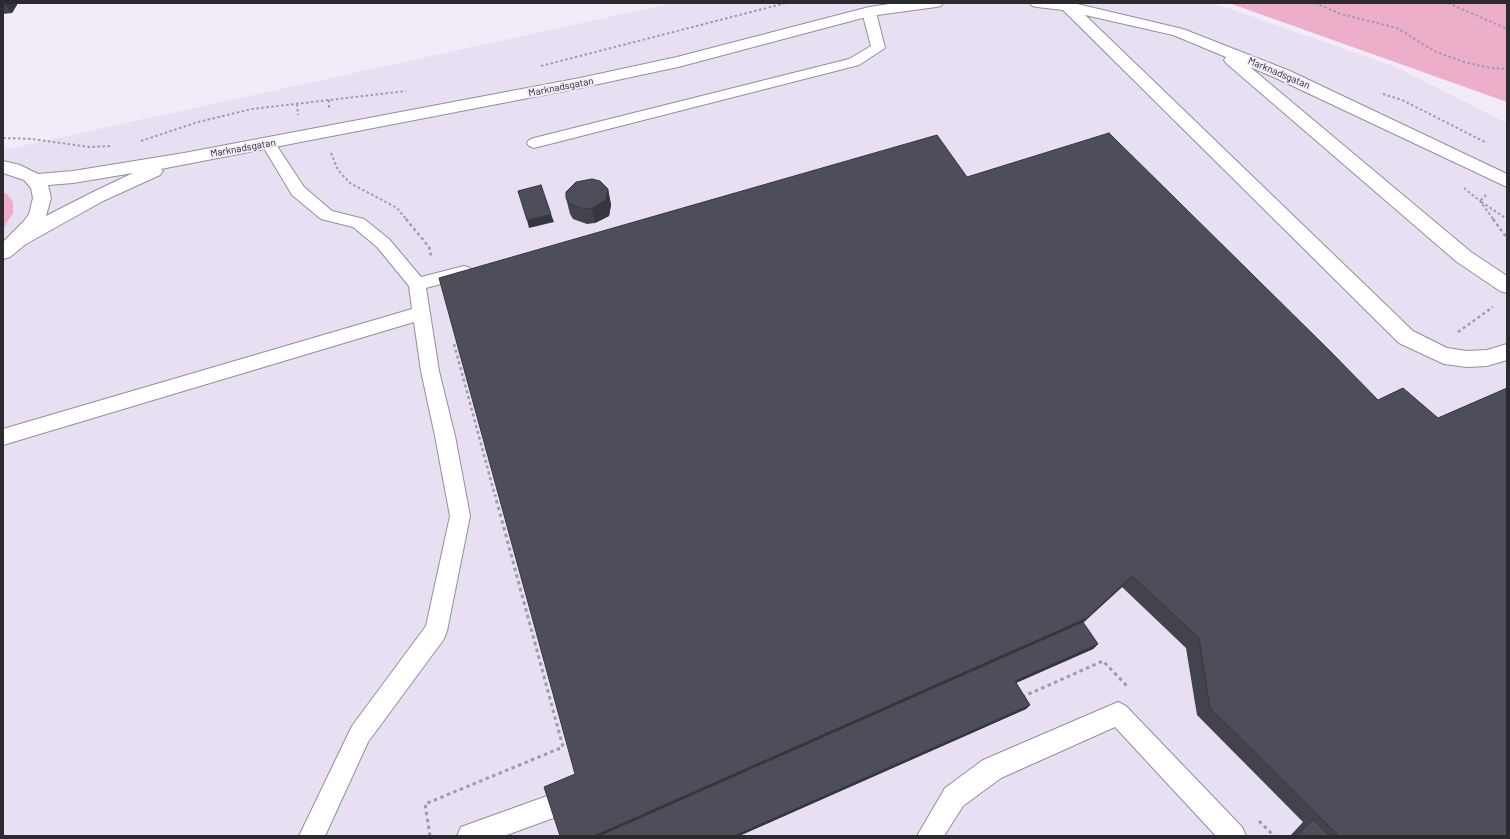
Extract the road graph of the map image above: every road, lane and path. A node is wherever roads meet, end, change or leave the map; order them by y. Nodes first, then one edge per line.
1 (786, 3) edge
2 (936, 3) edge
3 (1037, 3) edge
4 (1315, 3) edge
5 (1448, 3) edge
6 (1067, 6) junction
7 (869, 12) junction
8 (1507, 29) edge
9 (1217, 47) junction
10 (536, 67) dead end
11 (1507, 69) edge
12 (414, 90) dead end
13 (3, 138) edge
14 (138, 141) dead end
15 (268, 143) junction
16 (534, 143) dead end
17 (111, 146) dead end
18 (184, 159) junction
19 (3, 167) edge
20 (35, 180) junction
21 (1507, 181) edge
22 (1463, 187) dead end
23 (1507, 238) edge
24 (19, 239) junction
25 (3, 252) edge
26 (481, 268) edge
27 (417, 284) junction
28 (1507, 286) edge
29 (422, 312) junction
30 (1507, 352) edge
31 (3, 437) edge
32 (452, 793) dead end
33 (547, 808) edge
34 (312, 836) edge
35 (430, 836) edge
36 (470, 836) edge
37 (930, 836) edge
38 (1233, 836) edge

1 - 10 path
2 - 7 street, Marknadsgatan
3 - 6 street, Marknadsgatan
4 - 11 path
5 - 8 path
6 - 9 street, Marknadsgatan
6 - 30 street
7 - 15 street, Marknadsgatan
7 - 16 lane
9 - 21 street, Marknadsgatan
9 - 28 street
12 - 14 path
13 - 17 path
15 - 18 street, Marknadsgatan
15 - 27 lane
18 - 20 street, Marknadsgatan
18 - 24 street, Marknadsgatan
19 - 20 street
20 - 24 street
22 - 23 path
24 - 25 street
26 - 27 lane
27 - 29 lane
29 - 31 lane
29 - 34 lane
32 - 35 path
33 - 36 lane
37 - 38 lane

